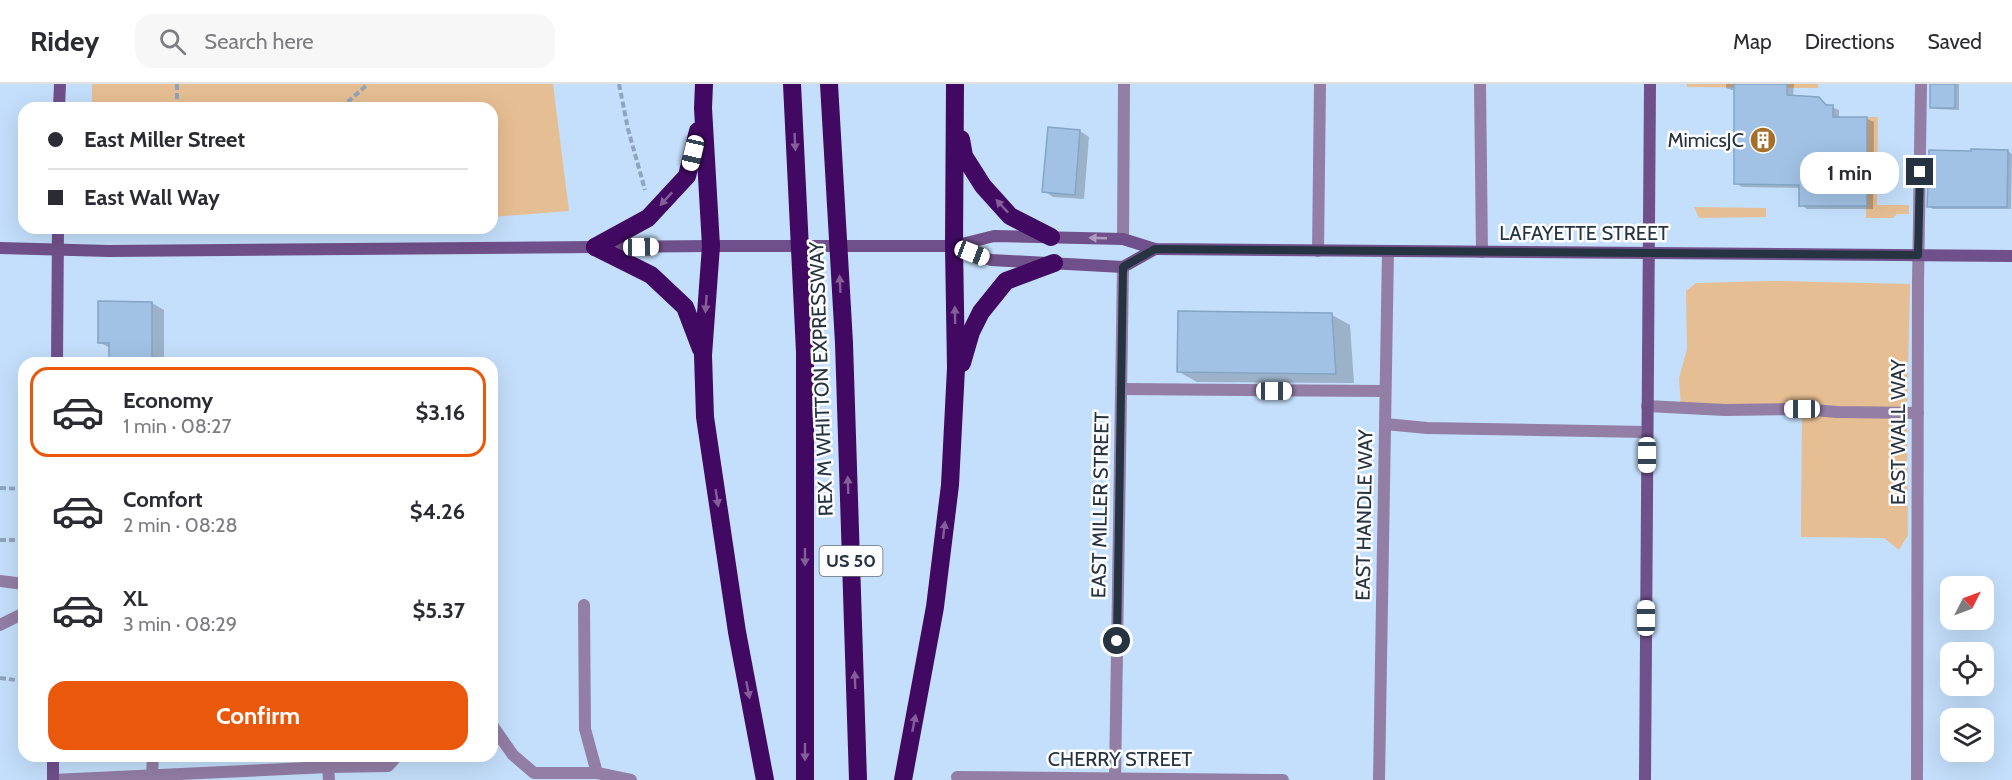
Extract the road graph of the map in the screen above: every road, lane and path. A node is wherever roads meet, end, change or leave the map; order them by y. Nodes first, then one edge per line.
1 (60, 84) edge
2 (177, 84) edge
3 (368, 84) edge
4 (619, 84) edge
5 (704, 84) edge
6 (792, 84) edge
7 (829, 84) edge
8 (1124, 84) edge
9 (1320, 84) edge
10 (1480, 84) edge
11 (1650, 84) edge
12 (1921, 84) edge
13 (955, 93) edge
14 (59, 102) edge
15 (177, 102) edge
16 (348, 102) edge
17 (704, 108) junction
18 (648, 199) dead end
19 (58, 234) edge
20 (1051, 237) junction
21 (1123, 239) junction
22 (711, 246) junction
23 (954, 246) junction
24 (595, 247) junction
25 (0, 248) edge
26 (58, 248) junction
27 (1155, 249) junction
28 (1318, 251) junction
29 (1388, 251) junction
30 (1482, 252) junction
31 (1649, 253) junction
32 (1918, 255) junction
33 (2012, 256) edge
34 (1054, 263) junction
35 (1123, 267) junction
36 (703, 355) junction
37 (57, 357) edge
38 (956, 385) junction
39 (1121, 389) junction
40 (1385, 391) junction
41 (1647, 406) junction
42 (1918, 413) junction
43 (1385, 424) junction
44 (1647, 432) junction
45 (0, 488) edge
46 (18, 489) edge
47 (0, 540) edge
48 (18, 540) edge
49 (0, 581) edge
50 (18, 583) edge
51 (584, 606) dead end
52 (18, 616) edge
53 (0, 625) edge
54 (0, 678) edge
55 (18, 680) edge
56 (498, 734) edge
57 (53, 762) edge
58 (153, 762) edge
59 (392, 762) edge
60 (328, 767) junction
61 (597, 773) junction
62 (152, 775) junction
63 (957, 777) dead end
64 (1115, 779) edge
65 (53, 780) edge
66 (329, 780) edge
67 (631, 780) edge
68 (765, 780) edge
69 (805, 780) edge
70 (858, 780) edge
71 (903, 780) edge
72 (1283, 780) edge
73 (1379, 780) edge
74 (1645, 780) edge
75 (1917, 780) edge

1 - 14 main road
2 - 15 path
3 - 16 path
4 - 18 path
5 - 17 highway
6 -> 69 highway, REX M WHITTON EXPRESSWAY / US 50
70 -> 7 highway, REX M WHITTON EXPRESSWAY / US 50
8 - 21 street
9 - 28 street
10 - 30 street
11 - 31 main road
12 - 32 street, EAST WALL WAY
20 -> 13 highway
13 - 23 highway
17 - 22 highway
17 -> 24 highway
19 - 26 main road
21 -> 20 main road, LAFAYETTE STREET
20 - 23 main road, LAFAYETTE STREET
21 - 27 main road, LAFAYETTE STREET
22 - 23 main road, LAFAYETTE STREET
22 - 24 main road, LAFAYETTE STREET
22 -> 36 highway
23 - 34 main road, LAFAYETTE STREET
38 -> 23 highway
24 - 26 main road, LAFAYETTE STREET
24 - 36 highway
25 - 26 main road, LAFAYETTE STREET
26 - 37 main road
27 - 28 main road, LAFAYETTE STREET
27 - 35 main road
28 - 29 main road, LAFAYETTE STREET
29 - 30 main road, LAFAYETTE STREET
29 - 40 street, EAST HANDLE WAY
30 - 31 main road, LAFAYETTE STREET
31 - 32 main road, LAFAYETTE STREET
31 - 41 main road
32 - 33 main road, LAFAYETTE STREET
32 - 42 street, EAST WALL WAY
34 - 35 main road, LAFAYETTE STREET
34 - 38 highway
35 - 39 street, EAST MILLER STREET
36 -> 68 highway
71 -> 38 highway
39 - 40 street
39 - 64 street, EAST MILLER STREET
40 - 43 street, EAST HANDLE WAY
41 - 42 street
41 - 44 main road
42 - 75 street, EAST WALL WAY
43 - 44 street
43 - 73 street, EAST HANDLE WAY
44 - 74 main road
45 - 46 path
47 - 48 path
49 - 50 street
51 - 61 street
52 - 53 street
54 - 55 path
56 - 61 street
57 - 65 main road
58 - 62 street
59 - 60 street
60 - 62 street
60 - 66 street
61 - 67 street
62 - 65 street
63 - 64 street, CHERRY STREET
64 - 72 street, CHERRY STREET

